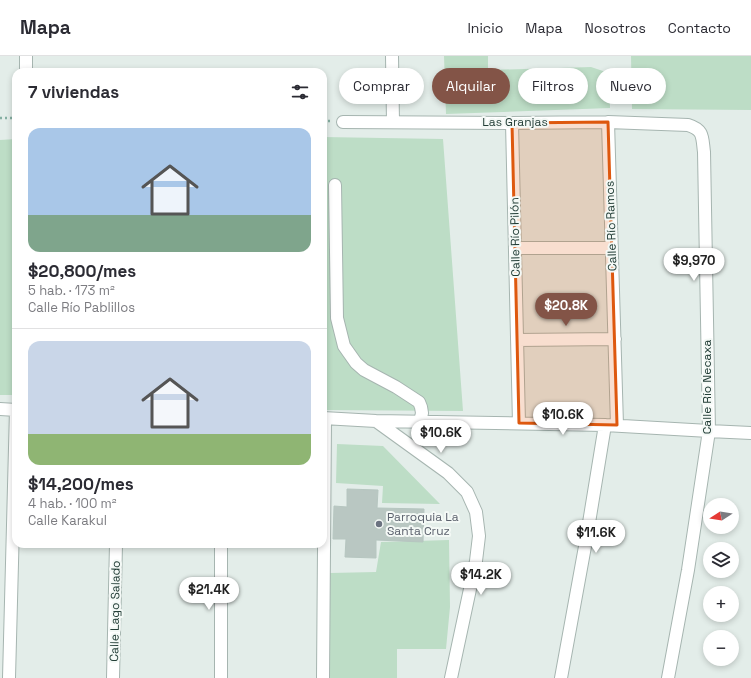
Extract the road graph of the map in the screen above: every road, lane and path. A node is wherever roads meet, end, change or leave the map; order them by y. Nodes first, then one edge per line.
1 (26, 56) edge
2 (392, 56) edge
3 (26, 68) edge
4 (0, 118) edge
5 (12, 118) edge
6 (343, 122) dead end
7 (393, 122) junction
8 (608, 122) junction
9 (512, 123) junction
10 (688, 125) joint
11 (335, 184) dead end
12 (515, 248) junction
13 (611, 248) junction
14 (615, 339) junction
15 (517, 340) junction
16 (0, 409) edge
17 (12, 410) edge
18 (327, 418) edge
19 (376, 422) junction
20 (420, 422) junction
21 (518, 424) junction
22 (611, 425) junction
23 (709, 431) junction
24 (751, 433) edge
25 (12, 548) edge
26 (116, 548) edge
27 (221, 548) edge
28 (324, 548) edge
29 (9, 678) edge
30 (113, 678) edge
31 (221, 678) edge
32 (323, 678) edge
33 (451, 678) edge
34 (561, 678) edge
35 (668, 678) edge

1 - 3 street
2 - 7 street
4 - 5 path
6 - 7 street, Las Granjas
7 - 9 street, Las Granjas
8 - 9 street, Las Granjas
8 - 10 street, Las Granjas
8 - 13 street, Calle Río Ramos
9 - 12 street, Calle Río Pilón
10 - 23 street, Calle Río Necaxa
11 - 20 street
12 - 13 street
12 - 15 street, Calle Río Pilón
13 - 14 street, Calle Río Ramos
14 - 15 street
14 - 22 street, Calle Río Ramos
15 - 21 street, Calle Río Pilón
16 - 17 street
18 - 19 street
19 - 20 street
19 - 33 street
20 - 21 street
21 - 22 street
22 - 23 street
22 - 34 street, Calle Río Ramos
23 - 24 street
23 - 35 street, Calle Río Necaxa
25 - 29 street
26 - 30 street, Calle Lago Salado
27 - 31 street
28 - 32 street

